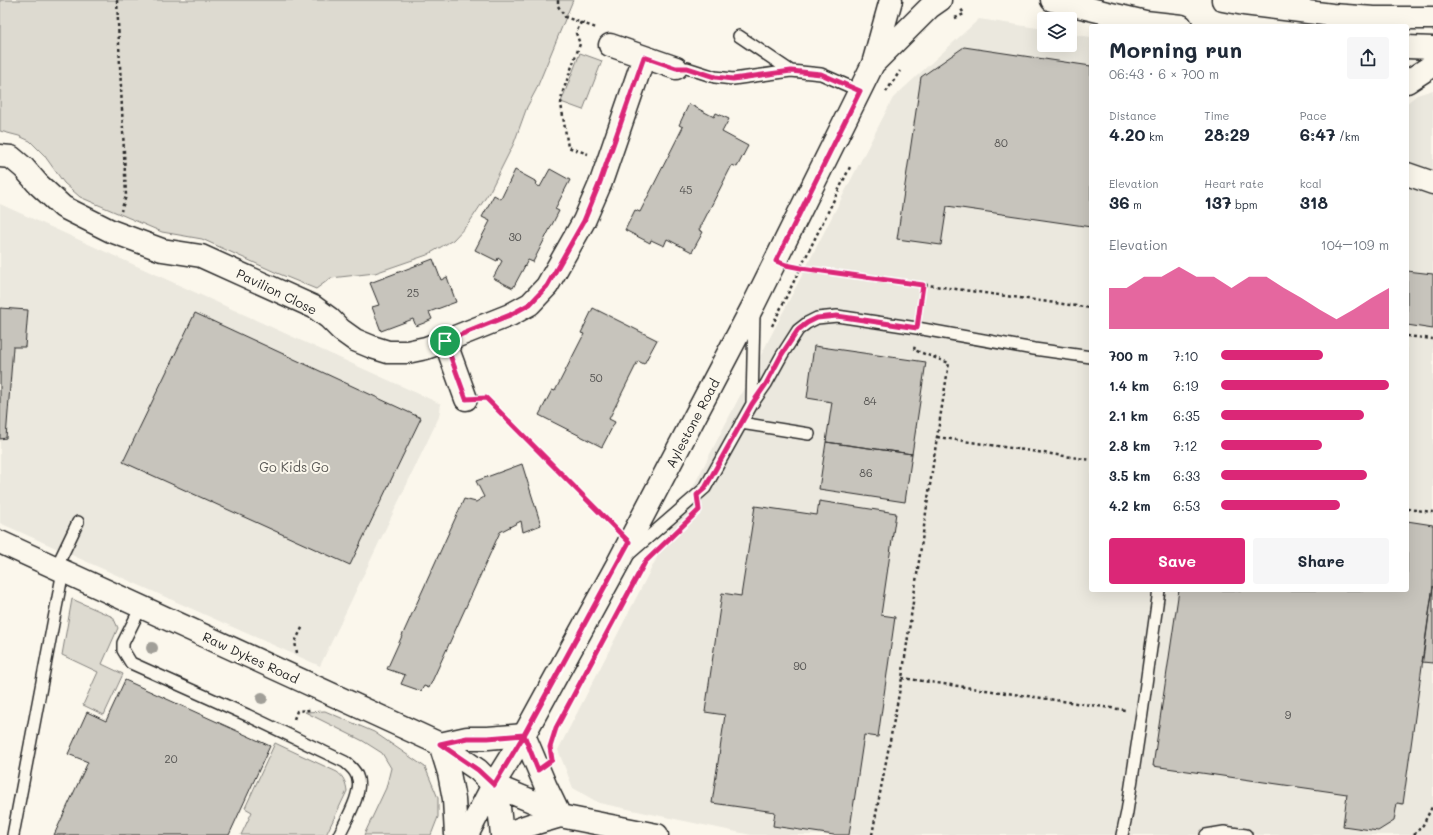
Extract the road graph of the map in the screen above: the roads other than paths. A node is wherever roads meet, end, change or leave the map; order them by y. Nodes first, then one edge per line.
1 (891, 0) edge
2 (940, 0) edge
3 (1052, 0) edge
4 (1223, 0) edge
5 (1433, 18) edge
6 (1374, 22) edge
7 (1163, 24) edge
8 (738, 36) dead end
9 (610, 45) road end
10 (1409, 47) edge
11 (1433, 48) edge
12 (644, 57) junction
13 (873, 64) junction
14 (1433, 65) edge
15 (676, 68) joint
16 (791, 71) junction
17 (1409, 81) edge
18 (860, 91) junction
19 (0, 156) edge
20 (1409, 175) edge
21 (1433, 183) edge
22 (754, 304) junction
23 (445, 341) junction
24 (1089, 357) edge
25 (466, 399) road end
26 (752, 404) junction
27 (741, 423) junction
28 (809, 434) dead end
29 (78, 522) dead end
30 (0, 542) edge
31 (618, 565) junction
32 (60, 569) junction
33 (1159, 592) edge
34 (141, 607) junction
35 (524, 735) junction
36 (440, 744) junction
37 (494, 785) junction
38 (560, 816) junction
39 (13, 835) edge
40 (339, 835) edge
41 (456, 835) edge
42 (467, 835) edge
43 (502, 835) edge
44 (505, 835) edge
45 (657, 835) edge
46 (1122, 835) edge
47 (1206, 835) edge
48 (1246, 835) edge

1 - 13 main road, Aylestone Road
2 - 13 main road
3 - 7 main road
4 - 6 main road
5 - 6 main road
8 - 16 lane
9 - 12 main road
10 - 11 main road
12 - 15 main road
12 - 23 main road, Pavilion Close
13 - 18 main road, Aylestone Road
14 - 17 main road
15 - 16 lane
16 - 18 lane
18 - 22 main road, Aylestone Road
19 - 23 main road, Pavilion Close
20 - 21 main road
22 - 26 lane
22 - 31 main road, Aylestone Road
23 - 25 main road
24 - 26 lane
26 - 27 lane
27 - 28 lane
27 - 31 lane
29 - 32 lane
30 - 32 main road, Raw Dykes Road
31 - 35 main road, Aylestone Road
32 - 34 main road, Raw Dykes Road
32 - 39 lane
33 - 46 lane
34 - 36 main road, Raw Dykes Road
34 - 40 lane
35 - 36 main road
35 - 37 main road, Aylestone Road
35 - 38 main road
36 - 37 main road, Raw Dykes Road
36 - 41 main road
37 - 38 main road
37 - 42 main road, Aylestone Road
37 - 43 main road
38 - 44 main road
38 - 45 main road
47 - 48 lane

